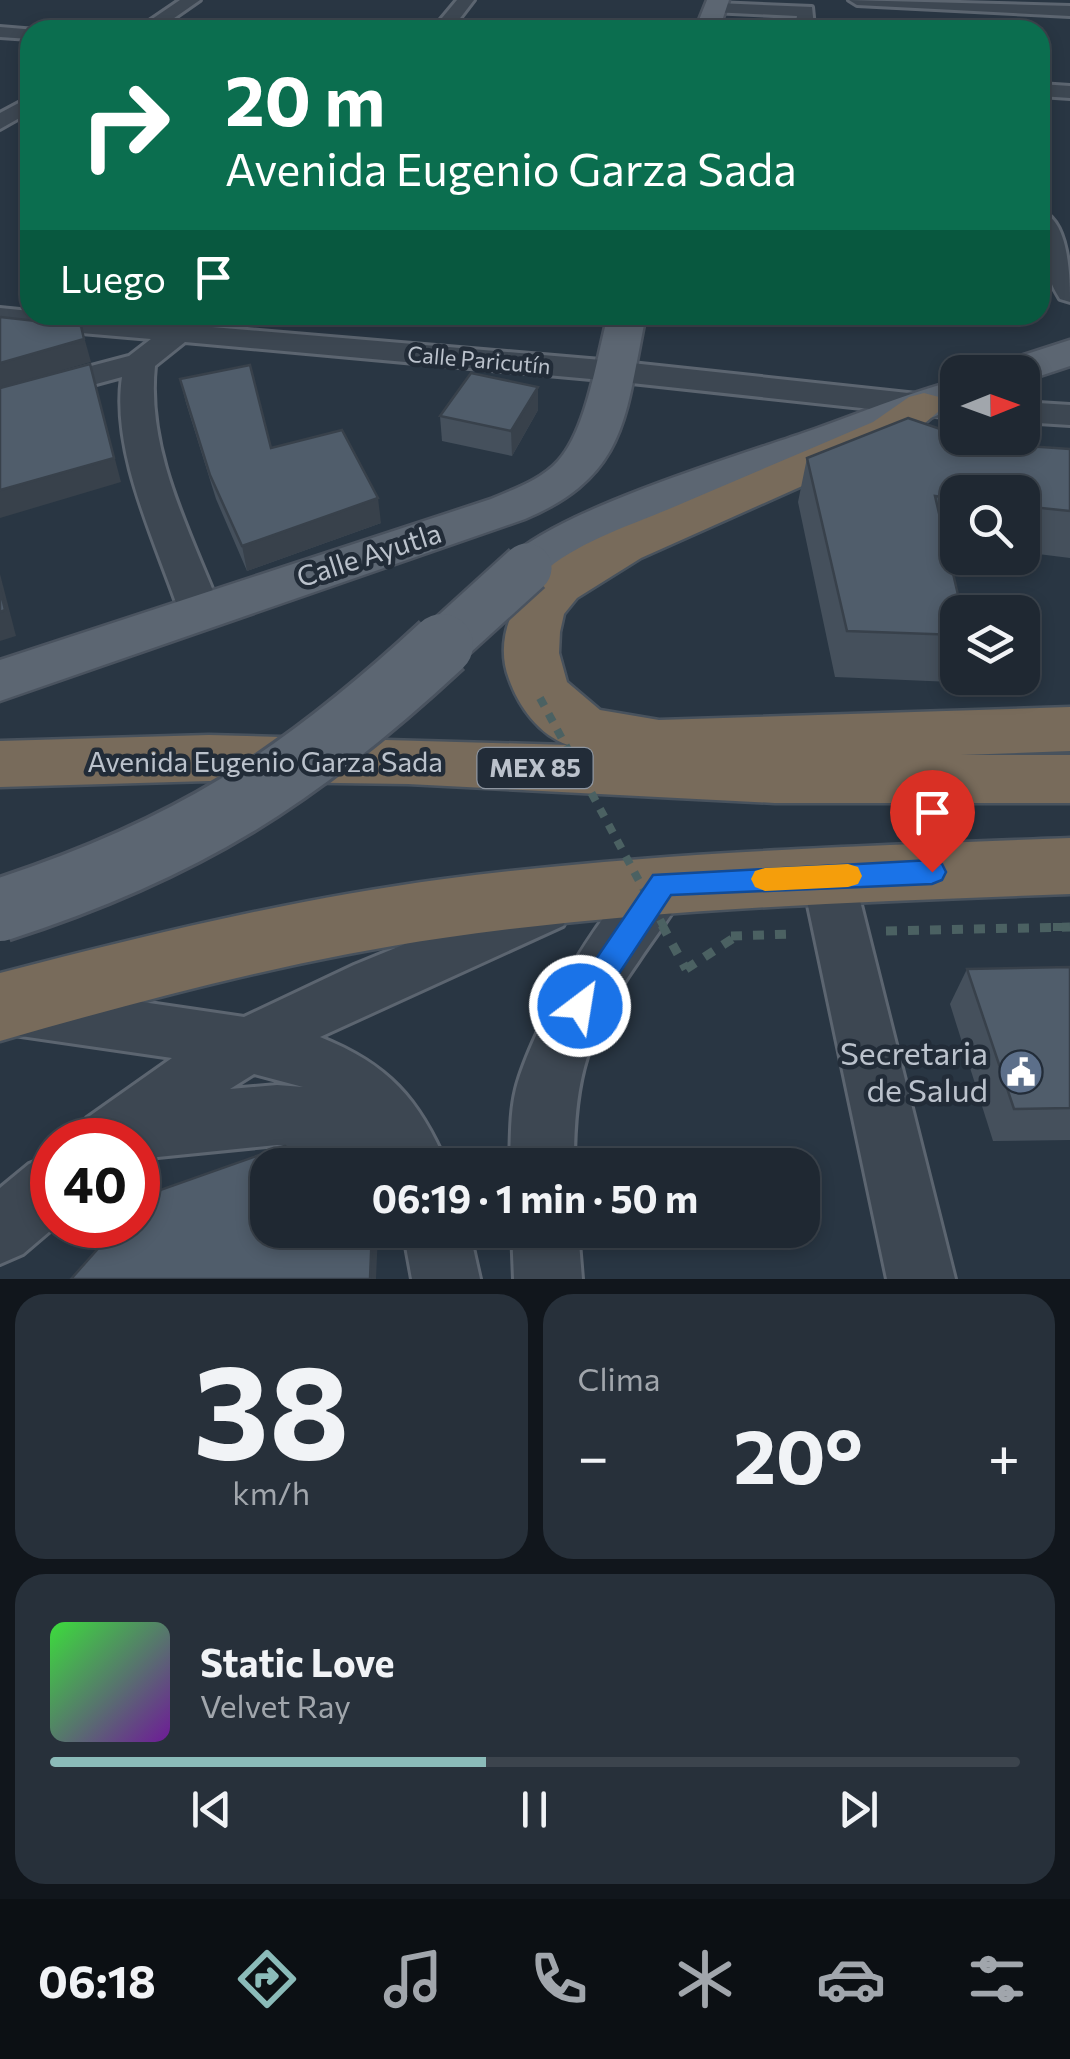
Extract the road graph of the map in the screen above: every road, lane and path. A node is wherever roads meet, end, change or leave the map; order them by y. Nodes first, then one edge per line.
1 (192, 0) edge
2 (466, 0) edge
3 (857, 0) edge
4 (967, 3) edge
5 (808, 6) edge
6 (1070, 10) edge
7 (713, 16) edge
8 (161, 20) edge
9 (450, 20) edge
10 (1050, 244) edge
11 (1070, 293) edge
12 (188, 325) edge
13 (624, 325) edge
14 (1070, 352) edge
15 (140, 363) junction
16 (1040, 363) edge
17 (612, 371) junction
18 (0, 400) edge
19 (940, 401) edge
20 (940, 404) edge
21 (940, 405) edge
22 (1040, 413) edge
23 (1070, 415) edge
24 (200, 611) junction
25 (0, 681) edge
26 (540, 698) dead end
27 (1070, 729) edge
28 (772, 740) junction
29 (0, 764) edge
30 (1058, 775) edge
31 (868, 781) junction
32 (1070, 866) edge
33 (828, 876) junction
34 (663, 884) junction
35 (587, 891) junction
36 (0, 910) edge
37 (686, 969) dead end
38 (0, 1007) edge
39 (244, 1044) junction
40 (138, 1118) edge
41 (160, 1130) edge
42 (398, 1148) edge
43 (406, 1148) edge
44 (543, 1148) edge
45 (30, 1206) edge
46 (0, 1231) edge
47 (440, 1248) edge
48 (546, 1248) edge
49 (446, 1279) edge
50 (548, 1279) edge
51 (920, 1279) edge

1 - 8 street
2 - 9 street
3 - 4 street
4 - 6 street
5 - 7 street
10 - 11 street
12 - 15 street
12 - 17 street, Calle Paricutín
13 - 17 main road, Calle Ayutla
14 - 16 main road
15 - 18 street
15 - 24 street
17 - 19 street, Calle Paricutín
17 - 24 main road, Calle Ayutla
20 - 36 main road, bridge
21 - 28 highway
22 - 23 street
24 - 25 main road, Calle Ayutla
26 - 37 path, bridge
27 - 28 highway
28 - 31 highway
29 - 31 highway, Avenida Eugenio Garza Sada / MEX 85
30 - 31 highway, Avenida Eugenio Garza Sada / MEX 85
32 - 33 highway
33 - 34 highway
33 - 51 street
34 - 35 highway
34 - 44 street
35 - 38 highway
35 - 39 street
38 - 39 street
39 - 40 street
39 - 43 street
41 - 42 street
45 - 46 street
47 - 49 street
48 - 50 street

